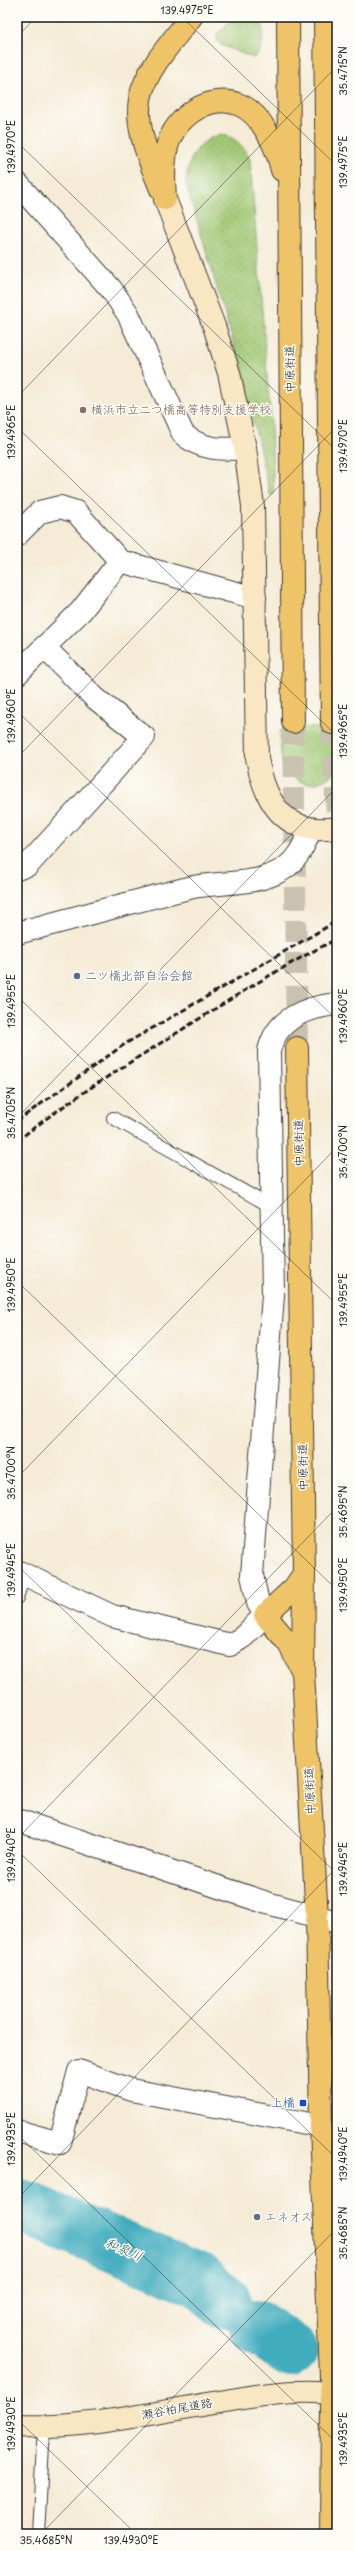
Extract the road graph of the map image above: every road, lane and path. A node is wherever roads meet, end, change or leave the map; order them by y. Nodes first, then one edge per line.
1 (191, 17) edge
2 (288, 17) edge
3 (325, 17) edge
4 (332, 148) edge
5 (17, 183) edge
6 (288, 191) junction
7 (166, 199) junction
8 (246, 448) junction
9 (17, 535) edge
10 (120, 561) junction
11 (255, 598) junction
12 (44, 647) junction
13 (17, 674) edge
14 (293, 722) tunnel mouth
15 (332, 723) tunnel mouth
16 (337, 828) edge
17 (311, 829) junction
18 (17, 868) edge
19 (17, 933) edge
20 (337, 1004) edge
21 (297, 1048) tunnel mouth
22 (113, 1118) dead end
23 (272, 1207) junction
24 (21, 1573) edge
25 (304, 1574) junction
26 (17, 1598) edge
27 (265, 1615) junction
28 (303, 1672) junction
29 (18, 1819) edge
30 (327, 1920) edge
31 (321, 2126) junction
32 (17, 2131) edge
33 (334, 2394) edge
34 (17, 2426) edge
35 (44, 2427) junction
36 (38, 2534) edge
37 (331, 2534) edge

1 - 7 main road
2 - 6 main road, 中原街道
3 - 4 main road
4 - 15 main road
5 - 8 street
6 - 7 main road
6 - 14 main road, 中原街道
7 - 8 street
8 - 11 street
9 - 10 street
10 - 11 street
10 - 12 street
11 - 17 street
12 - 13 street
12 - 18 street
16 - 17 street
17 - 19 street
20 - 23 street
21 - 25 main road, 中原街道
22 - 23 lane
23 - 27 street
24 - 26 lane
24 - 27 street
25 - 27 main road
25 - 28 main road, 中原街道
27 - 28 main road
28 - 30 main road, 中原街道
29 - 30 street
30 - 31 main road, 中原街道
31 - 32 street
31 - 33 main road, 中原街道
33 - 35 street, 瀬谷柏尾道路
33 - 37 main road, 中原街道
34 - 35 street, 瀬谷柏尾道路
35 - 36 lane

